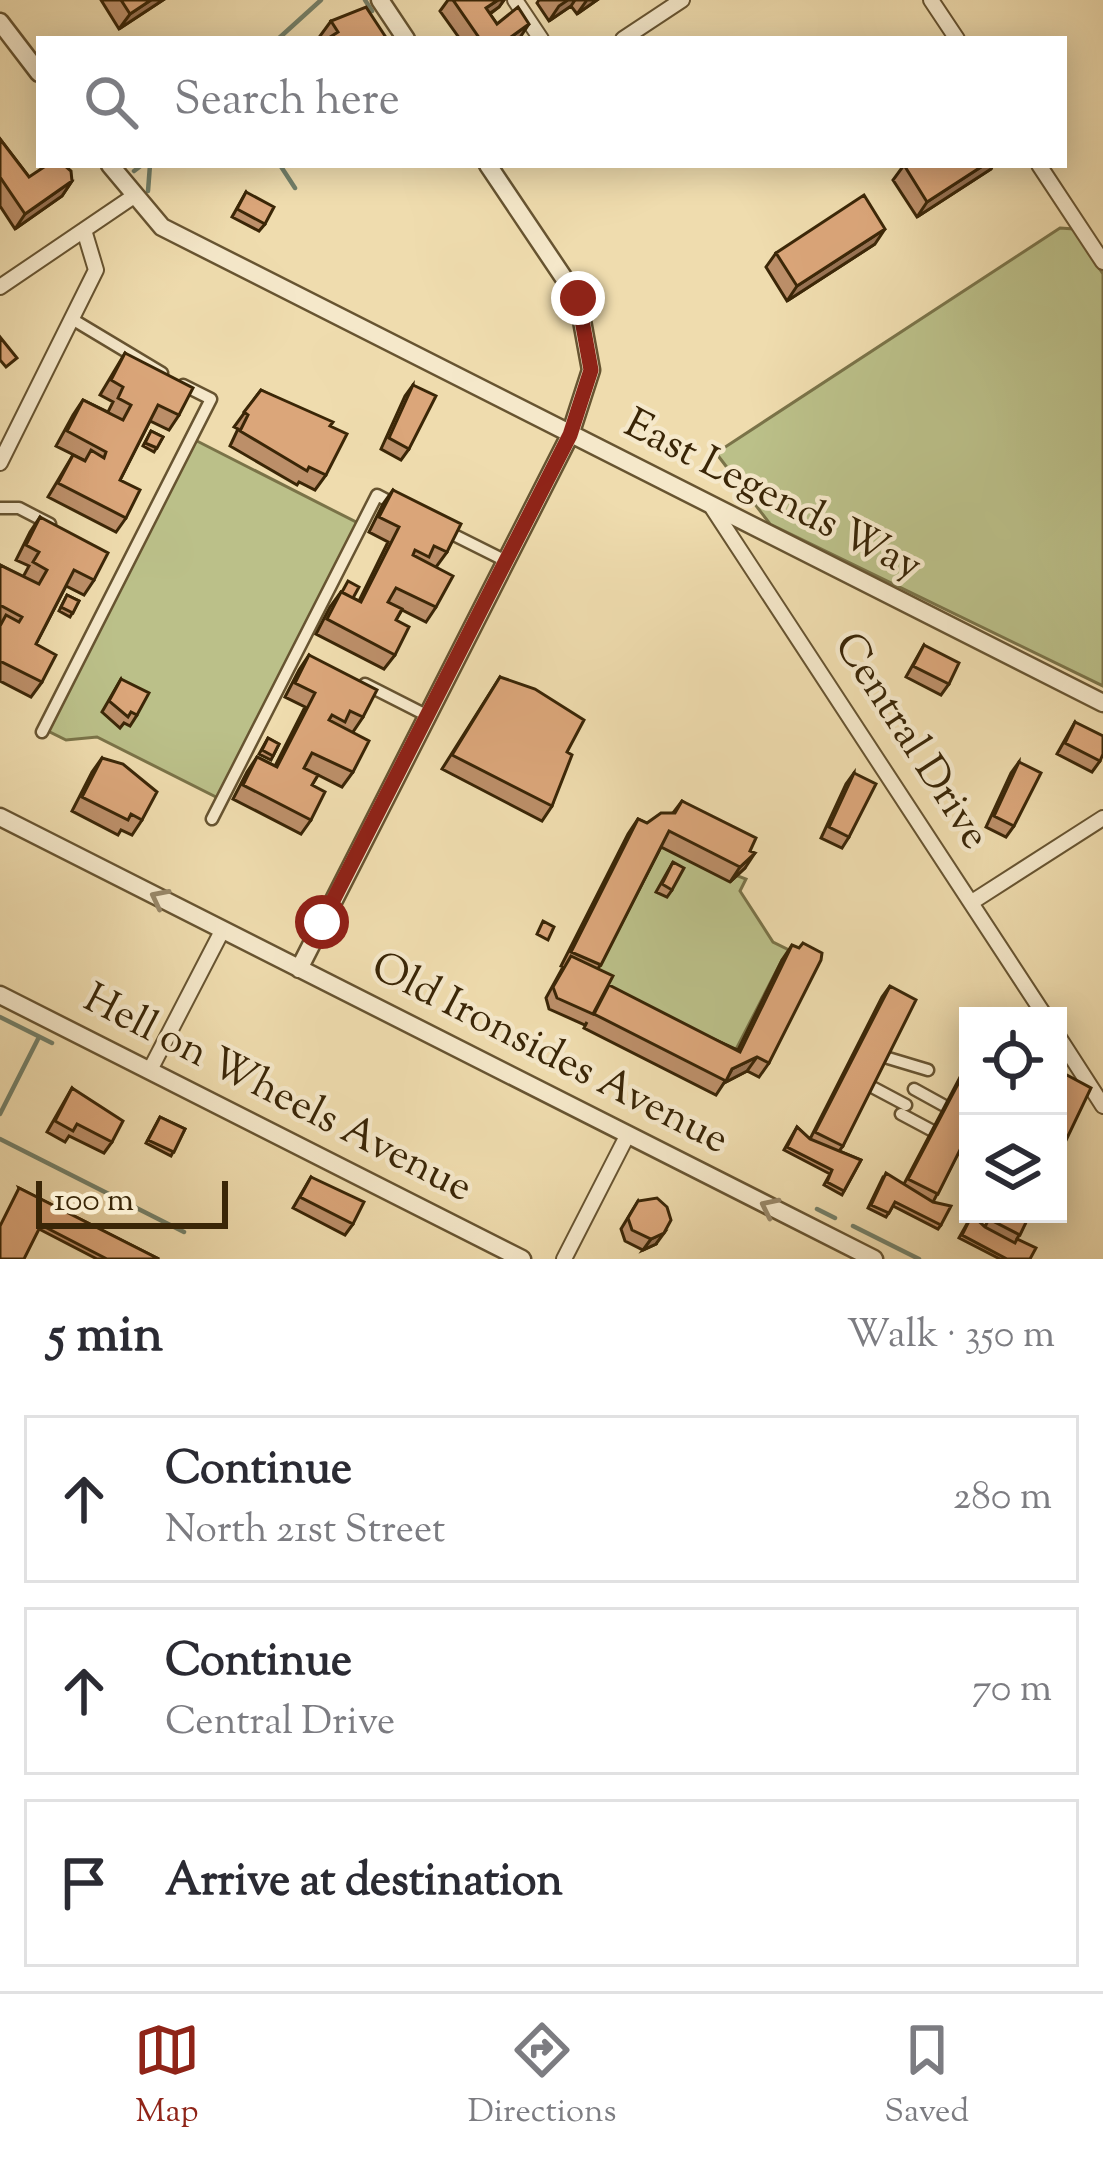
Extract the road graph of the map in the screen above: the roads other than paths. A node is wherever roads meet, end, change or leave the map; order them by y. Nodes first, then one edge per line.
1 (380, 0) edge
2 (515, 0) edge
3 (682, 0) edge
4 (931, 0) edge
5 (0, 22) edge
6 (404, 36) edge
7 (539, 36) edge
8 (628, 36) edge
9 (954, 36) edge
10 (36, 69) edge
11 (112, 168) edge
12 (490, 168) edge
13 (1041, 168) edge
14 (134, 196) junction
15 (84, 230) junction
16 (1103, 262) edge
17 (0, 286) edge
18 (72, 319) junction
19 (570, 435) junction
20 (0, 463) edge
21 (0, 508) edge
22 (713, 509) junction
23 (419, 517) edge
24 (56, 526) edge
25 (440, 528) edge
26 (110, 554) edge
27 (504, 560) junction
28 (128, 562) junction
29 (298, 650) junction
30 (319, 661) edge
31 (340, 672) edge
32 (1103, 703) edge
33 (426, 715) junction
34 (42, 732) dead end
35 (0, 817) edge
36 (1103, 818) edge
37 (212, 819) dead end
38 (972, 902) junction
39 (222, 931) junction
40 (299, 969) junction
41 (0, 995) edge
42 (1039, 1007) edge
43 (1067, 1050) edge
44 (888, 1058) edge
45 (150, 1070) junction
46 (928, 1070) dead end
47 (874, 1088) edge
48 (914, 1089) dead end
49 (943, 1105) edge
50 (1103, 1106) edge
51 (931, 1130) edge
52 (627, 1136) junction
53 (522, 1259) edge
54 (564, 1259) edge
55 (874, 1259) edge

1 - 6 street
2 - 7 street
3 - 8 street
4 - 9 street
5 - 10 street
11 - 14 street, East Legends Way
12 - 19 street
13 - 16 street
14 - 15 street
14 - 19 street, East Legends Way
15 - 17 street
15 - 18 street
18 - 20 street
18 - 28 street
19 - 22 street, East Legends Way
19 - 27 street
21 - 24 street
22 - 32 street, East Legends Way
22 - 38 street, Central Drive
23 - 29 street
25 - 27 street
26 - 28 street
27 - 33 street
28 - 34 street
29 - 30 street
29 - 37 street
31 - 33 street
33 - 40 street
39 -> 35 street, Old Ironsides Avenue
36 - 38 street
38 - 42 street, Central Drive
39 - 40 street, Old Ironsides Avenue
39 - 45 street
40 - 52 street, Old Ironsides Avenue
41 - 45 street, Hell on Wheels Avenue
43 - 50 street
44 - 46 street
45 - 53 street, Hell on Wheels Avenue
47 - 51 street
48 - 49 street
52 - 54 street
55 -> 52 street, Old Ironsides Avenue

